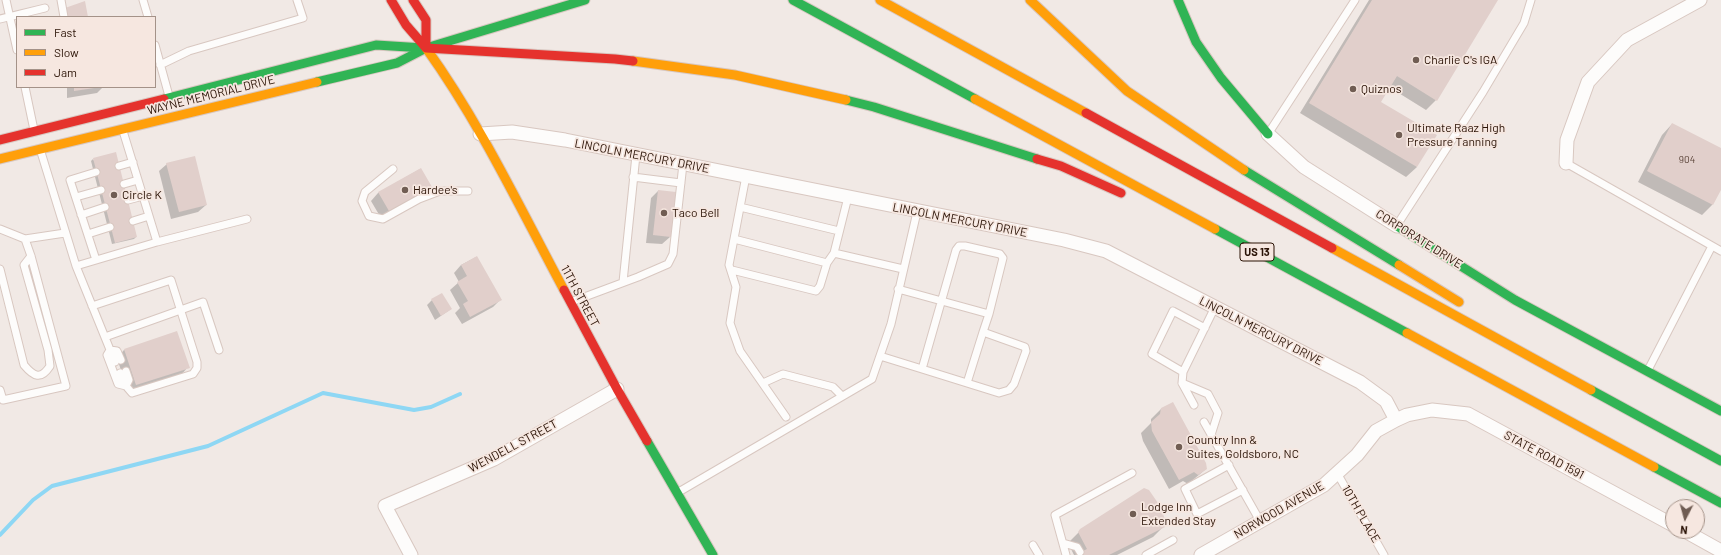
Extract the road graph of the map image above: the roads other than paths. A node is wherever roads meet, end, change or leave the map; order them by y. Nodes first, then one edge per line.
1 (6, 0) edge
2 (61, 0) edge
3 (143, 0) edge
4 (297, 0) edge
5 (391, 0) edge
6 (413, 0) edge
7 (585, 0) edge
8 (792, 0) edge
9 (880, 0) edge
10 (1030, 0) edge
11 (1178, 0) edge
12 (1355, 0) edge
13 (1531, 0) edge
14 (1700, 0) edge
15 (45, 8) dead end
16 (64, 16) edge
17 (148, 16) edge
18 (10, 17) junction
19 (0, 19) edge
20 (16, 45) edge
21 (426, 48) junction
22 (156, 49) edge
23 (160, 65) junction
24 (25, 88) edge
25 (170, 98) junction
26 (123, 129) junction
27 (480, 134) junction
28 (1268, 134) junction
29 (0, 140) edge
30 (37, 141) junction
31 (636, 155) junction
32 (0, 159) edge
33 (133, 162) junction
34 (1566, 163) joint
35 (683, 164) junction
36 (119, 166) dead end
37 (392, 169) dead end
38 (96, 172) dead end
39 (746, 176) junction
40 (633, 177) junction
41 (138, 180) junction
42 (681, 183) junction
43 (124, 184) dead end
44 (101, 190) dead end
45 (468, 191) dead end
46 (1126, 195) dead end
47 (76, 196) junction
48 (143, 196) junction
49 (848, 197) junction
50 (128, 200) dead end
51 (105, 207) dead end
52 (740, 207) junction
53 (1163, 211) dead end
54 (917, 212) junction
55 (82, 215) junction
56 (149, 216) junction
57 (247, 219) dead end
58 (133, 221) dead end
59 (1397, 226) junction
60 (110, 227) dead end
61 (0, 229) edge
62 (839, 231) junction
63 (65, 233) junction
64 (88, 234) junction
65 (25, 239) junction
66 (734, 239) junction
67 (157, 242) junction
68 (1712, 246) junction
69 (1721, 251) edge
70 (834, 253) junction
71 (31, 256) junction
72 (1265, 256) junction
73 (96, 260) junction
74 (827, 263) junction
75 (76, 266) junction
76 (903, 269) junction
77 (0, 270) edge
78 (732, 270) junction
79 (623, 282) junction
80 (898, 289) junction
81 (942, 300) junction
82 (570, 302) junction
83 (92, 306) junction
84 (1215, 307) junction
85 (1469, 309) dead end
86 (181, 310) junction
87 (989, 314) junction
88 (1488, 322) dead end
89 (1205, 328) junction
90 (983, 332) junction
91 (105, 337) junction
92 (110, 350) junction
93 (219, 350) dead end
94 (880, 356) junction
95 (118, 361) dead end
96 (922, 369) junction
97 (123, 372) dead end
98 (1183, 372) junction
99 (1647, 372) junction
100 (1565, 376) junction
101 (763, 383) junction
102 (968, 383) junction
103 (1182, 383) junction
104 (126, 386) junction
105 (0, 390) edge
106 (617, 390) junction
107 (842, 396) junction
108 (1194, 405) dead end
109 (1721, 411) edge
110 (786, 417) dead end
111 (1402, 418) junction
112 (1204, 422) dead end
113 (1212, 435) junction
114 (1721, 461) edge
115 (1228, 465) junction
116 (1132, 473) dead end
117 (1337, 473) junction
118 (1243, 490) junction
119 (677, 493) junction
120 (1721, 503) edge
121 (1260, 521) junction
122 (1665, 521) edge
123 (1699, 539) edge
124 (1173, 540) dead end
125 (1062, 543) junction
126 (1033, 545) dead end
127 (1721, 551) edge
128 (1080, 552) dead end
129 (411, 555) edge
130 (713, 555) edge
131 (1039, 555) edge
132 (1066, 555) edge
133 (1146, 555) edge
134 (1201, 555) edge
135 (1384, 555) edge

1 - 18 lane
2 - 16 lane
3 - 17 lane
4 - 23 lane
5 - 21 main road, 11TH STREET
6 - 21 main road
7 - 21 main road, WAYNE MEMORIAL DRIVE
8 - 72 main road, US 13
9 - 100 main road
10 - 85 main road
11 - 28 main road, CORPORATE DRIVE
12 - 28 lane
13 - 59 lane
14 - 34 street
15 - 18 lane
18 - 19 lane
18 - 20 lane
21 - 25 main road, WAYNE MEMORIAL DRIVE
21 - 26 main road, WAYNE MEMORIAL DRIVE
21 - 27 main road, 11TH STREET
21 - 46 main road
22 - 23 lane
23 - 25 lane
24 - 30 lane
25 - 30 main road, WAYNE MEMORIAL DRIVE
26 - 30 main road, WAYNE MEMORIAL DRIVE
26 - 33 lane
27 - 31 street, LINCOLN MERCURY DRIVE
27 - 82 main road, 11TH STREET
28 - 59 street, CORPORATE DRIVE
29 - 30 main road, WAYNE MEMORIAL DRIVE
30 - 32 main road, WAYNE MEMORIAL DRIVE
30 - 63 lane
31 - 35 street, LINCOLN MERCURY DRIVE
31 - 40 lane
33 - 36 lane
33 - 41 lane
34 - 68 lane
35 - 39 street, LINCOLN MERCURY DRIVE
35 - 42 lane
37 - 45 lane
38 - 47 lane
39 - 49 street, LINCOLN MERCURY DRIVE
39 - 52 lane
40 - 42 lane
40 - 79 lane
41 - 43 lane
41 - 48 lane
42 - 79 lane
44 - 47 lane
47 - 55 lane
48 - 50 lane
48 - 56 lane
49 - 54 street, LINCOLN MERCURY DRIVE
49 - 62 lane
51 - 55 lane
52 - 62 lane
52 - 66 lane
53 - 72 main road
54 - 76 lane
54 - 84 street, LINCOLN MERCURY DRIVE
55 - 64 lane
56 - 58 lane
56 - 67 lane
57 - 67 lane
59 - 99 main road, CORPORATE DRIVE
60 - 64 lane
61 - 65 lane
62 - 70 lane
63 - 65 lane
63 - 75 lane
64 - 73 lane
65 - 71 lane
66 - 74 lane
66 - 78 lane
67 - 73 lane
68 - 69 lane
68 - 99 lane
70 - 74 lane
70 - 76 lane
71 - 77 lane
71 - 105 lane
72 - 120 main road, US 13
73 - 75 lane
74 - 78 lane
75 - 83 lane
76 - 80 lane
78 - 101 lane
79 - 82 lane
80 - 81 lane
80 - 94 lane
81 - 87 lane
81 - 87 lane
81 - 96 lane
82 - 106 main road, 11TH STREET
83 - 86 lane
83 - 91 lane
84 - 89 lane
84 - 111 street, LINCOLN MERCURY DRIVE
86 - 91 lane
86 - 93 lane
86 - 104 lane
87 - 90 lane
88 - 100 main road
89 - 98 lane
89 - 98 lane
90 - 102 lane
90 - 102 lane
91 - 92 lane
92 - 95 lane
92 - 104 lane
94 - 96 lane
94 - 107 lane
96 - 102 lane
97 - 104 lane
98 - 103 lane
99 - 109 main road, CORPORATE DRIVE
100 - 114 main road
101 - 107 lane
101 - 110 lane
103 - 108 lane
103 - 113 lane
106 - 119 main road, 11TH STREET
106 - 129 street, WENDELL STREET
107 - 119 lane
111 - 117 street, NORWOOD AVENUE
111 - 122 street, STATE ROAD 1591
112 - 113 lane
113 - 115 lane
115 - 118 lane
115 - 118 lane
116 - 125 lane
117 - 121 street, NORWOOD AVENUE
117 - 135 lane, 10TH PLACE
118 - 121 lane
119 - 130 main road, 11TH STREET
121 - 134 street, NORWOOD AVENUE
123 - 127 street
124 - 133 lane
125 - 128 lane
125 - 132 lane
126 - 131 lane

